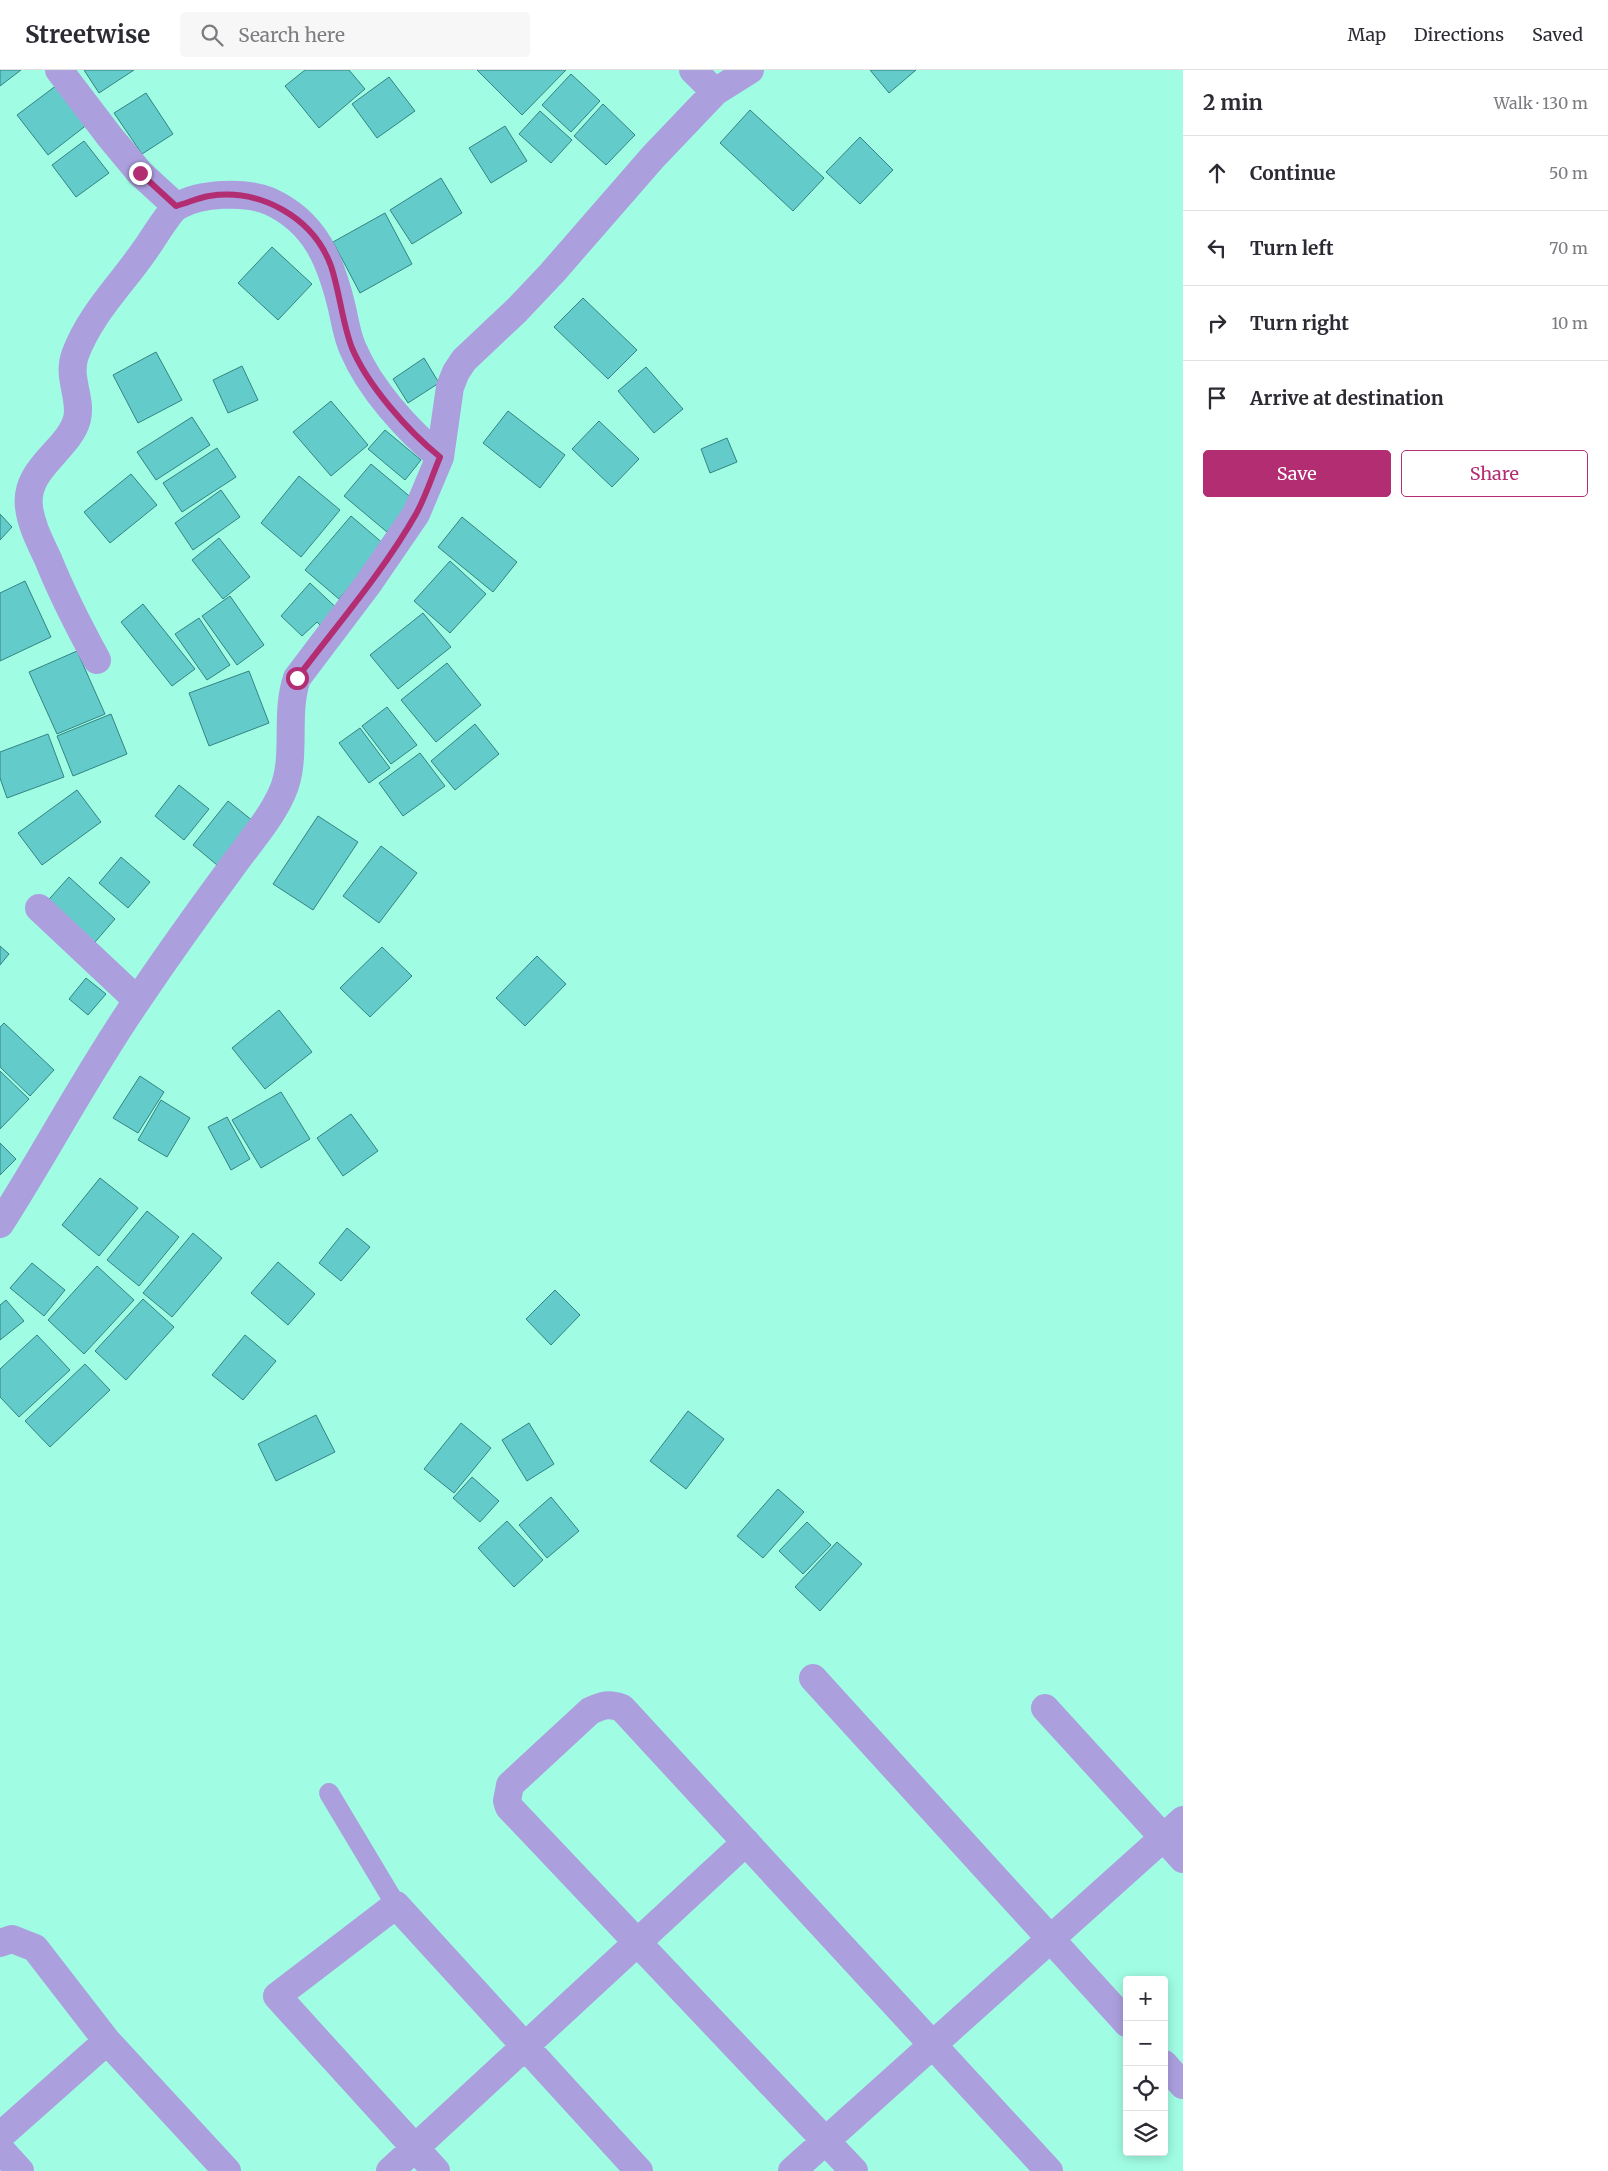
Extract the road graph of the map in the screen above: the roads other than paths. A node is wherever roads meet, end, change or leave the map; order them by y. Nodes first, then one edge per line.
1 (60, 70) edge
2 (693, 70) edge
3 (750, 70) edge
4 (715, 92) junction
5 (176, 206) junction
6 (440, 457) junction
7 (97, 660) dead end
8 (39, 908) dead end
9 (137, 1000) junction
10 (0, 1224) edge
11 (813, 1678) dead end
12 (1045, 1708) dead end
13 (329, 1793) dead end
14 (1173, 1829) edge
15 (746, 1842) junction
16 (1183, 1859) edge
17 (396, 1905) junction
18 (1051, 1940) junction
19 (0, 1943) edge
20 (637, 1943) junction
21 (1125, 2021) edge
22 (107, 2040) junction
23 (933, 2044) junction
24 (526, 2047) junction
25 (1166, 2066) edge
26 (1183, 2085) edge
27 (0, 2136) edge
28 (826, 2140) junction
29 (416, 2148) junction
30 (0, 2149) edge
31 (20, 2171) edge
32 (227, 2171) edge
33 (390, 2171) edge
34 (436, 2171) edge
35 (639, 2171) edge
36 (792, 2171) edge
37 (854, 2171) edge
38 (1049, 2171) edge

1 - 5 street
2 - 4 street
3 - 4 street
4 - 6 street
5 - 6 street
5 - 7 street
6 - 9 street
8 - 9 street
9 - 10 street
11 - 18 street
12 - 14 street
13 - 17 lane
14 - 16 street
14 - 18 street
15 - 20 street
15 - 20 street
15 - 23 street
17 - 24 street
17 - 29 street
18 - 21 street
18 - 23 street
19 - 22 street
20 - 24 street
20 - 28 street
22 - 27 street
22 - 32 street
23 - 28 street
23 - 38 street
24 - 29 street
24 - 35 street
25 - 26 street
28 - 36 street
28 - 37 street
29 - 33 street
29 - 34 street
30 - 31 street

